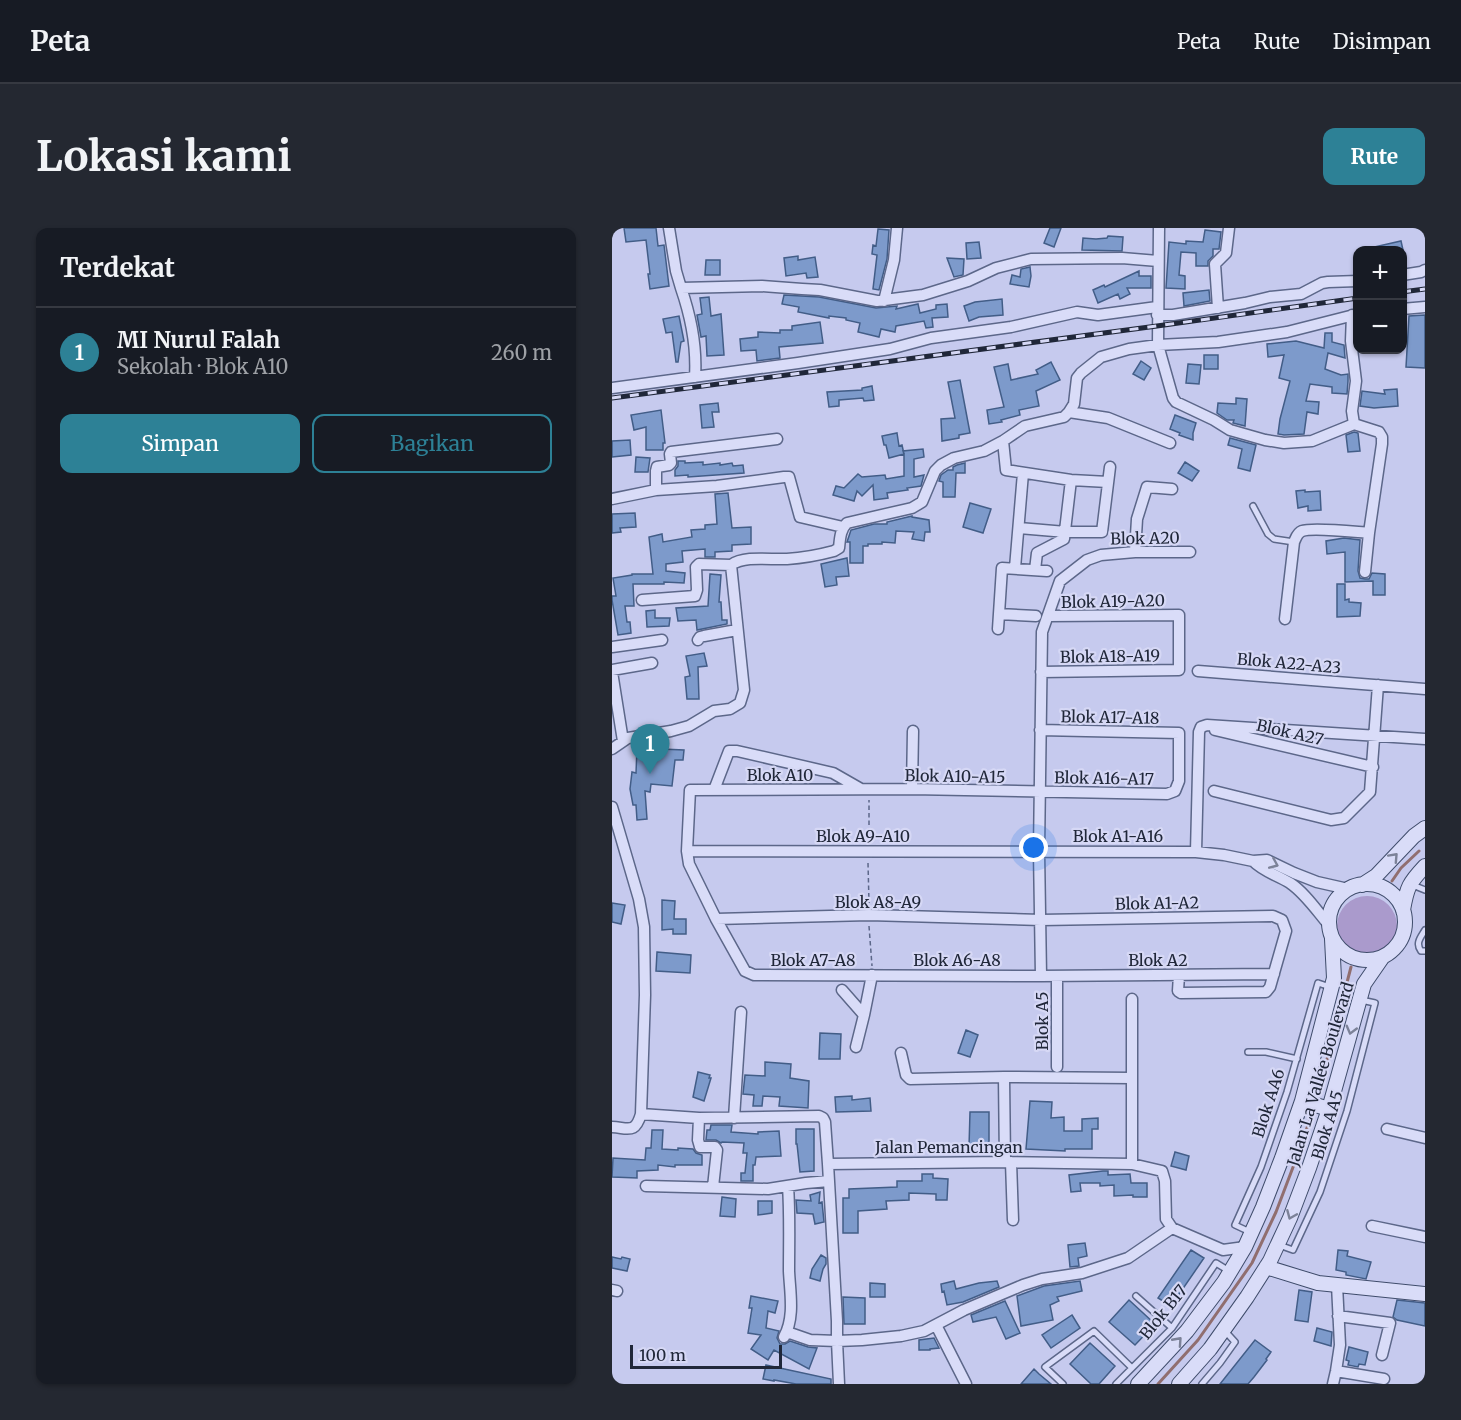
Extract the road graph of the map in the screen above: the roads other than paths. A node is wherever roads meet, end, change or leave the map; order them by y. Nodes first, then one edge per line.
1 (669, 228) edge
2 (897, 228) edge
3 (1159, 228) edge
4 (1228, 228) edge
5 (1158, 261) junction
6 (1425, 270) edge
7 (1407, 274) edge
8 (1353, 281) edge
9 (681, 288) junction
10 (885, 301) junction
11 (1425, 307) edge
12 (1218, 308) junction
13 (1407, 309) edge
14 (1157, 311) junction
15 (1353, 314) edge
16 (1353, 328) edge
17 (1158, 345) junction
18 (695, 377) junction
19 (612, 388) edge
20 (1069, 412) junction
21 (1354, 424) junction
22 (777, 439) dead end
23 (1003, 441) junction
24 (1170, 443) dead end
25 (1110, 467) dead end
26 (1023, 473) junction
27 (1071, 480) junction
28 (1108, 482) junction
29 (1172, 489) dead end
30 (656, 490) junction
31 (612, 499) edge
32 (1253, 506) dead end
33 (843, 527) junction
34 (1019, 528) junction
35 (1066, 532) junction
36 (1369, 533) junction
37 (1294, 542) junction
38 (1135, 552) junction
39 (1190, 552) dead end
40 (731, 565) junction
41 (1015, 568) junction
42 (1035, 570) junction
43 (1047, 571) dead end
44 (1365, 572) dead end
45 (642, 600) dead end
46 (999, 614) junction
47 (1036, 616) dead end
48 (1048, 616) junction
49 (1286, 619) dead end
50 (998, 629) dead end
51 (737, 630) junction
52 (662, 640) dead end
53 (698, 640) dead end
54 (612, 647) edge
55 (652, 663) dead end
56 (1179, 670) joint
57 (612, 671) edge
58 (1198, 671) dead end
59 (1041, 672) junction
60 (1378, 685) junction
61 (1425, 689) edge
62 (1204, 726) junction
63 (1040, 730) junction
64 (913, 731) dead end
65 (1375, 735) junction
66 (1425, 739) edge
67 (623, 741) junction
68 (612, 748) edge
69 (1372, 767) junction
70 (912, 789) junction
71 (714, 790) junction
72 (865, 790) junction
73 (1214, 791) dead end
74 (1040, 792) junction
75 (1167, 794) joint
76 (612, 807) edge
77 (1425, 828) edge
78 (615, 829) edge
79 (687, 850) junction
80 (1040, 851) junction
81 (1196, 852) junction
82 (1425, 866) edge
83 (1291, 878) junction
84 (1410, 884) junction
85 (1355, 887) junction
86 (1425, 890) edge
87 (1403, 910) junction
88 (716, 919) junction
89 (1041, 920) junction
90 (1329, 925) junction
91 (1425, 930) edge
92 (1332, 939) junction
93 (1425, 951) edge
94 (1382, 958) junction
95 (1274, 974) junction
96 (872, 975) junction
97 (1179, 975) junction
98 (1041, 976) junction
99 (1057, 976) junction
100 (1332, 987) junction
101 (842, 990) dead end
102 (1132, 999) dead end
103 (1359, 999) junction
104 (741, 1012) dead end
105 (864, 1015) junction
106 (856, 1047) dead end
107 (1248, 1052) dead end
108 (901, 1053) dead end
109 (1297, 1059) junction
110 (1057, 1067) dead end
111 (1004, 1077) junction
112 (1131, 1078) junction
113 (1302, 1101) junction
114 (1329, 1109) junction
115 (641, 1114) junction
116 (699, 1118) junction
117 (734, 1118) junction
118 (612, 1127) edge
119 (1387, 1129) dead end
120 (1425, 1138) edge
121 (1008, 1162) junction
122 (828, 1164) junction
123 (1132, 1164) junction
124 (829, 1181) junction
125 (646, 1186) dead end
126 (788, 1186) junction
127 (713, 1187) junction
128 (1013, 1220) dead end
129 (1372, 1226) dead end
130 (1172, 1228) junction
131 (1251, 1233) junction
132 (1425, 1237) edge
133 (1278, 1244) junction
134 (1245, 1247) junction
135 (1268, 1264) junction
136 (1230, 1272) junction
137 (1337, 1285) junction
138 (1425, 1294) edge
139 (1136, 1296) dead end
140 (1338, 1316) junction
141 (936, 1325) junction
142 (1172, 1328) junction
143 (1224, 1330) junction
144 (837, 1341) junction
145 (1382, 1355) dead end
146 (1132, 1368) junction
147 (1336, 1371) junction
148 (1384, 1379) dead end
149 (839, 1384) edge
150 (966, 1384) edge
151 (1063, 1384) edge
152 (1116, 1384) edge
153 (1138, 1384) edge
154 (1179, 1384) edge
155 (1202, 1384) edge
156 (1333, 1384) edge

1 - 9 street
2 - 10 street
3 - 5 street
4 - 12 street
5 - 10 street
5 - 14 street
6 - 7 street
8 - 12 street
9 - 10 street
9 - 18 street
11 - 13 street
12 - 14 street
14 - 17 street
14 - 18 street
15 - 17 street
16 - 21 street
17 - 20 street
17 - 21 street
18 - 19 street
20 - 23 street
20 - 24 street
21 - 36 street
22 - 30 street
23 - 26 street
23 - 33 street
25 - 28 street
26 - 27 street
26 - 34 street
27 - 28 street
27 - 35 street
28 - 35 street
29 - 38 street
30 - 31 street
30 - 33 street
32 - 37 lane
33 - 40 street
34 - 35 street
34 - 41 street
35 - 42 street
36 - 37 street
36 - 44 street
37 - 49 street
38 - 39 street, Blok A20
38 - 48 street, Blok A20
40 - 45 street
40 - 51 street
41 - 42 street
41 - 46 street
42 - 43 street
46 - 47 street
46 - 50 street
48 - 56 street, Blok A19-A20
48 - 59 street
51 - 53 street
51 - 67 street
52 - 54 street
55 - 57 street
56 - 59 street, Blok A18-A19
57 - 67 street
58 - 60 street, Blok A22-A23
59 - 63 street
60 - 61 street, Blok A22-A23
60 - 65 street
62 - 65 street
62 - 69 street, Blok A27
62 - 81 street
63 - 74 street
63 - 75 street, Blok A17-A18
64 - 70 street
65 - 66 street
65 - 69 street
67 - 68 street
69 - 73 street
70 - 72 street, Blok A10-A15
70 - 74 street, Blok A10-A15
71 - 72 street, Blok A10
71 - 72 street
71 - 79 street, Blok A10
74 - 75 street, Blok A16-A17
74 - 80 street
76 - 78 street
85 -> 77 street
78 - 115 street
79 - 80 street, Blok A9-A10
79 - 88 street
80 - 81 street, Blok A1-A16
80 - 89 street
81 - 83 street, Blok A1-A16
82 - 84 street
83 - 85 street
83 - 90 street
84 - 86 lane
84 - 87 street
85 - 87 street
85 - 90 street
87 - 94 street
88 - 89 street, Blok A8-A9
88 - 96 street, Blok A7-A8
89 - 95 street, Blok A1-A2
89 - 98 street
90 - 92 street
91 - 93 lane
92 - 94 street
92 - 100 street, Jalan La Vallée Boulevard
94 - 103 street, Jalan La Vallée Boulevard
95 - 97 street, Blok A2
95 - 97 street
96 - 98 street, Blok A6-A8
96 - 105 street
97 - 99 street, Blok A2
98 - 99 street, Blok A2
99 - 110 street, Blok A5
100 - 109 lane, Blok AA6
100 - 113 street, Jalan La Vallée Boulevard
101 - 105 street
102 - 112 street
103 -> 114 street, Jalan La Vallée Boulevard
103 - 133 lane, Blok AA5
104 - 117 street
105 - 106 street
107 - 109 lane
108 - 111 street
109 - 131 lane, Blok AA6
111 - 112 street
111 - 121 street
112 - 123 street
113 - 114 street
113 - 131 street, Jalan La Vallée Boulevard
114 -> 133 street, Jalan La Vallée Boulevard
115 - 116 street
115 - 118 street
116 - 117 street
116 - 127 street
117 - 122 street
119 - 120 street
121 - 122 street, Jalan Pemancingan
121 - 123 street, Jalan Pemancingan
121 - 128 street
122 - 124 street
123 - 130 street, Jalan Pemancingan
124 - 126 street
124 - 144 street
125 - 127 street
126 - 127 street
126 - 144 street
129 - 132 street
130 - 134 street
130 - 141 street
131 - 134 street, Jalan La Vallée Boulevard
133 - 135 street, Jalan La Vallée Boulevard
134 - 136 street, Jalan La Vallée Boulevard
135 - 137 street
135 - 143 street, Jalan La Vallée Boulevard
136 - 142 lane, Blok B17
153 -> 136 street, Jalan La Vallée Boulevard
137 - 138 street
137 - 140 street
139 - 142 lane
140 - 145 street
140 - 147 street
141 - 144 street
141 - 150 street
142 - 146 lane, Blok B17
143 - 154 street, Jalan La Vallée Boulevard
143 - 155 lane
144 - 149 street
146 - 151 lane
146 - 152 lane, Blok B17
147 - 148 street
147 - 156 street

